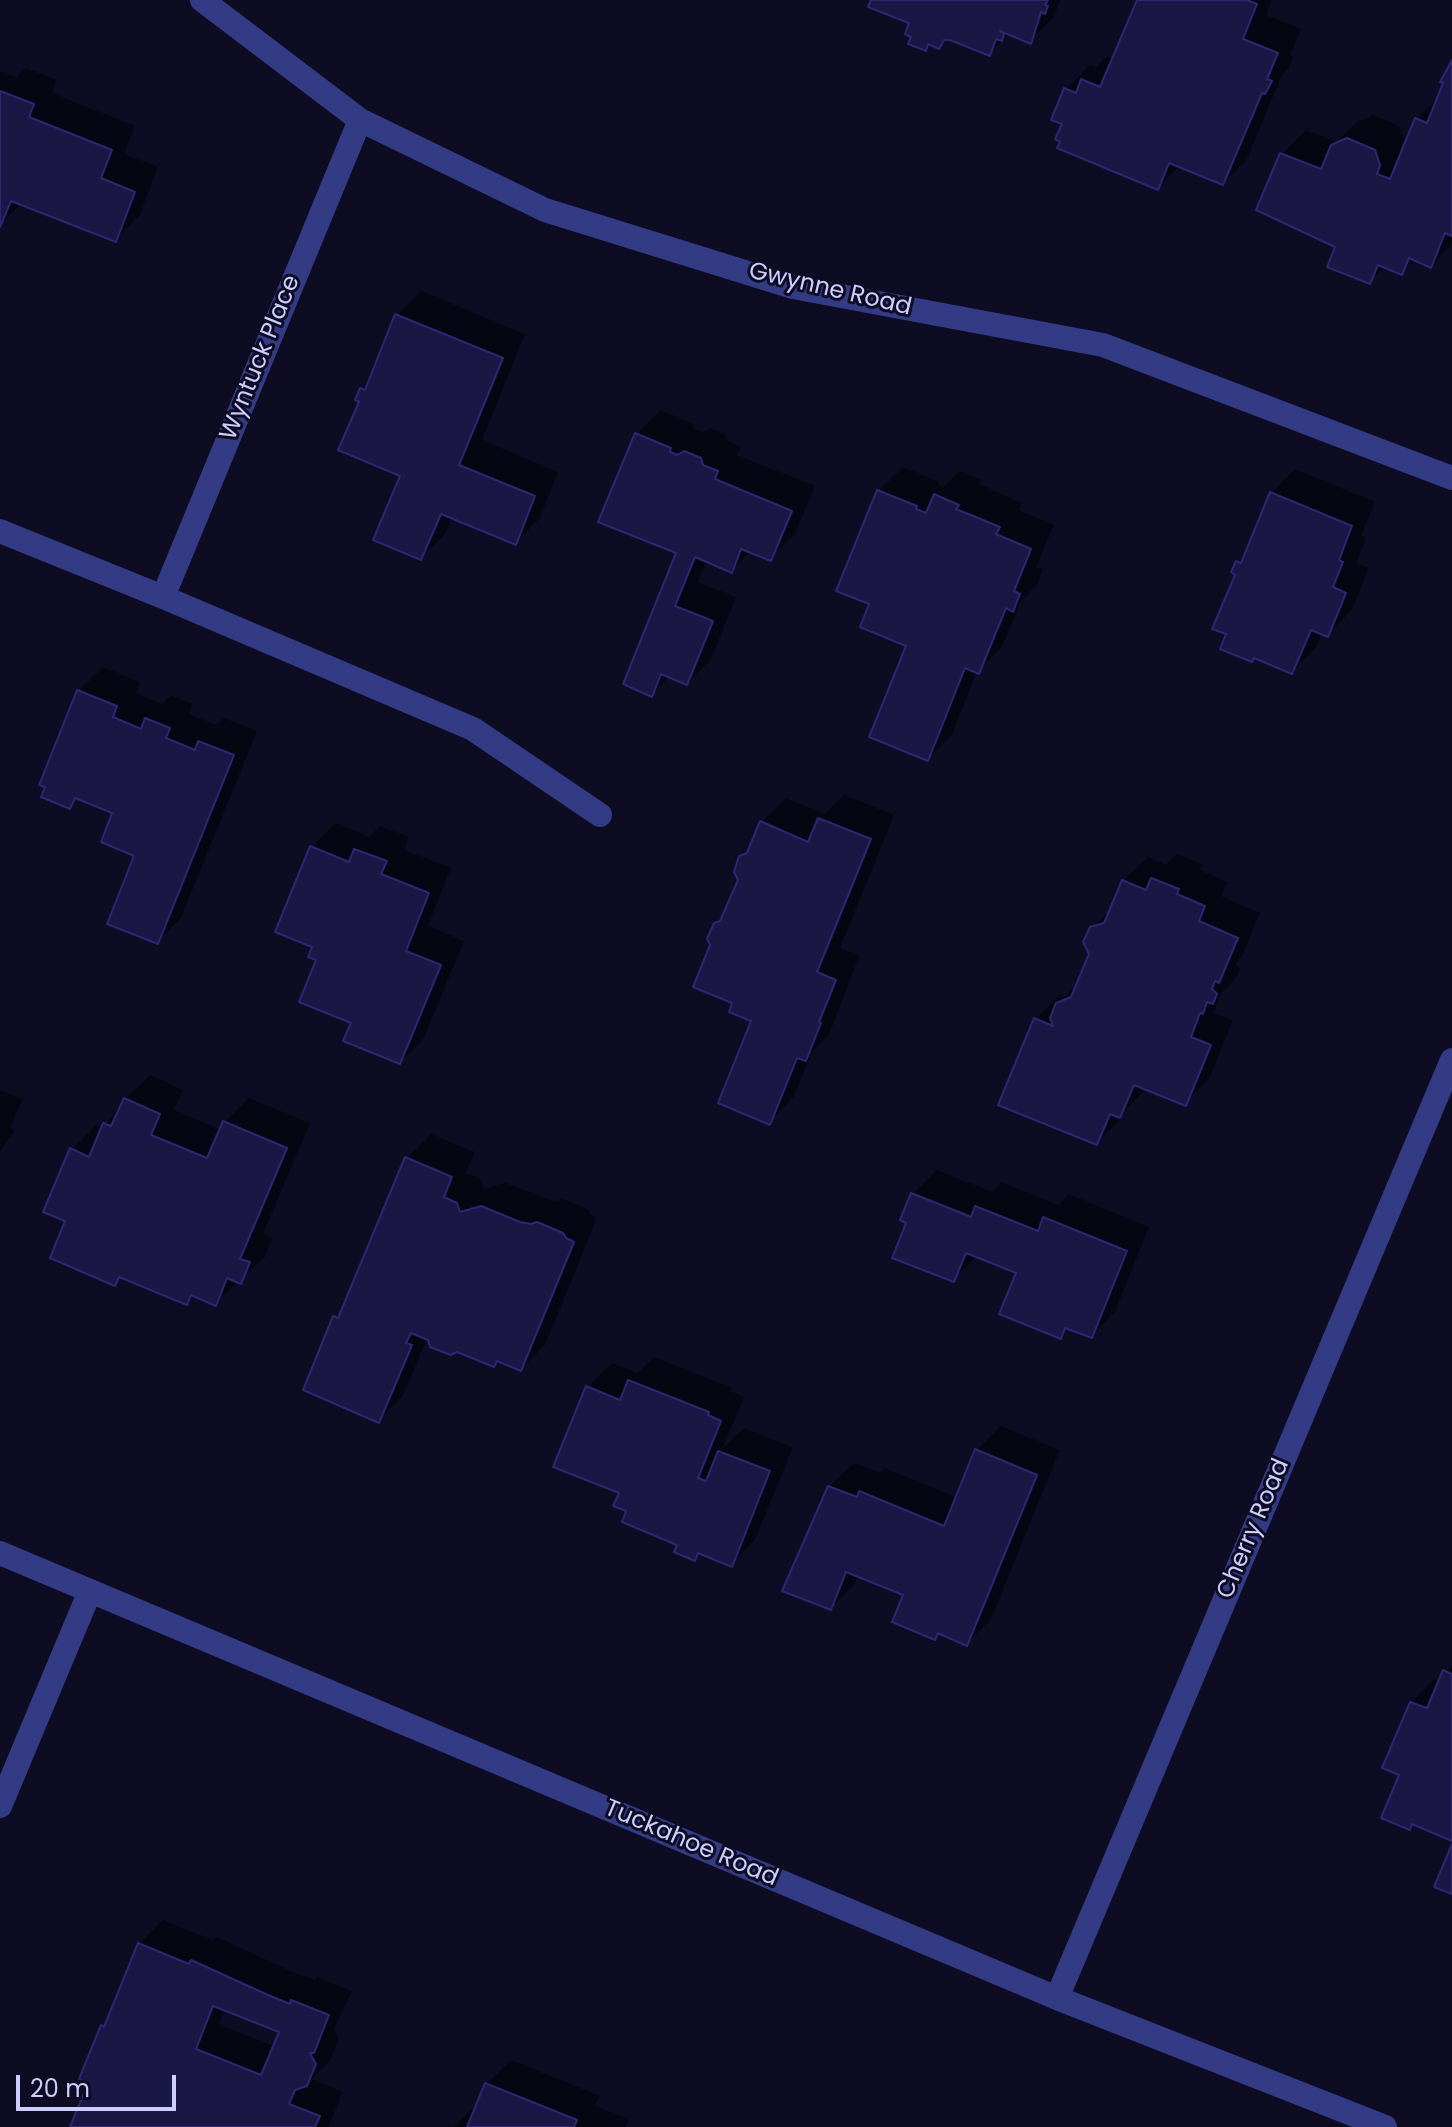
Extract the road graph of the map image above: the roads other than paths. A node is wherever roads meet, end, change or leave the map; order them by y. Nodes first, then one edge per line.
1 (202, 0) edge
2 (360, 120) junction
3 (1452, 478) edge
4 (0, 531) edge
5 (163, 597) junction
6 (600, 815) dead end
7 (1452, 1060) edge
8 (0, 1553) edge
9 (90, 1591) junction
10 (0, 1806) edge
11 (1057, 1998) junction
12 (1385, 2127) edge

1 - 2 street, Gwynne Road
2 - 3 street, Gwynne Road
2 - 5 street, Wyntuck Place
4 - 5 street
5 - 6 street
7 - 11 street, Cherry Road
8 - 9 street, Tuckahoe Road
9 - 10 street
9 - 11 street, Tuckahoe Road
11 - 12 street, Tuckahoe Road

